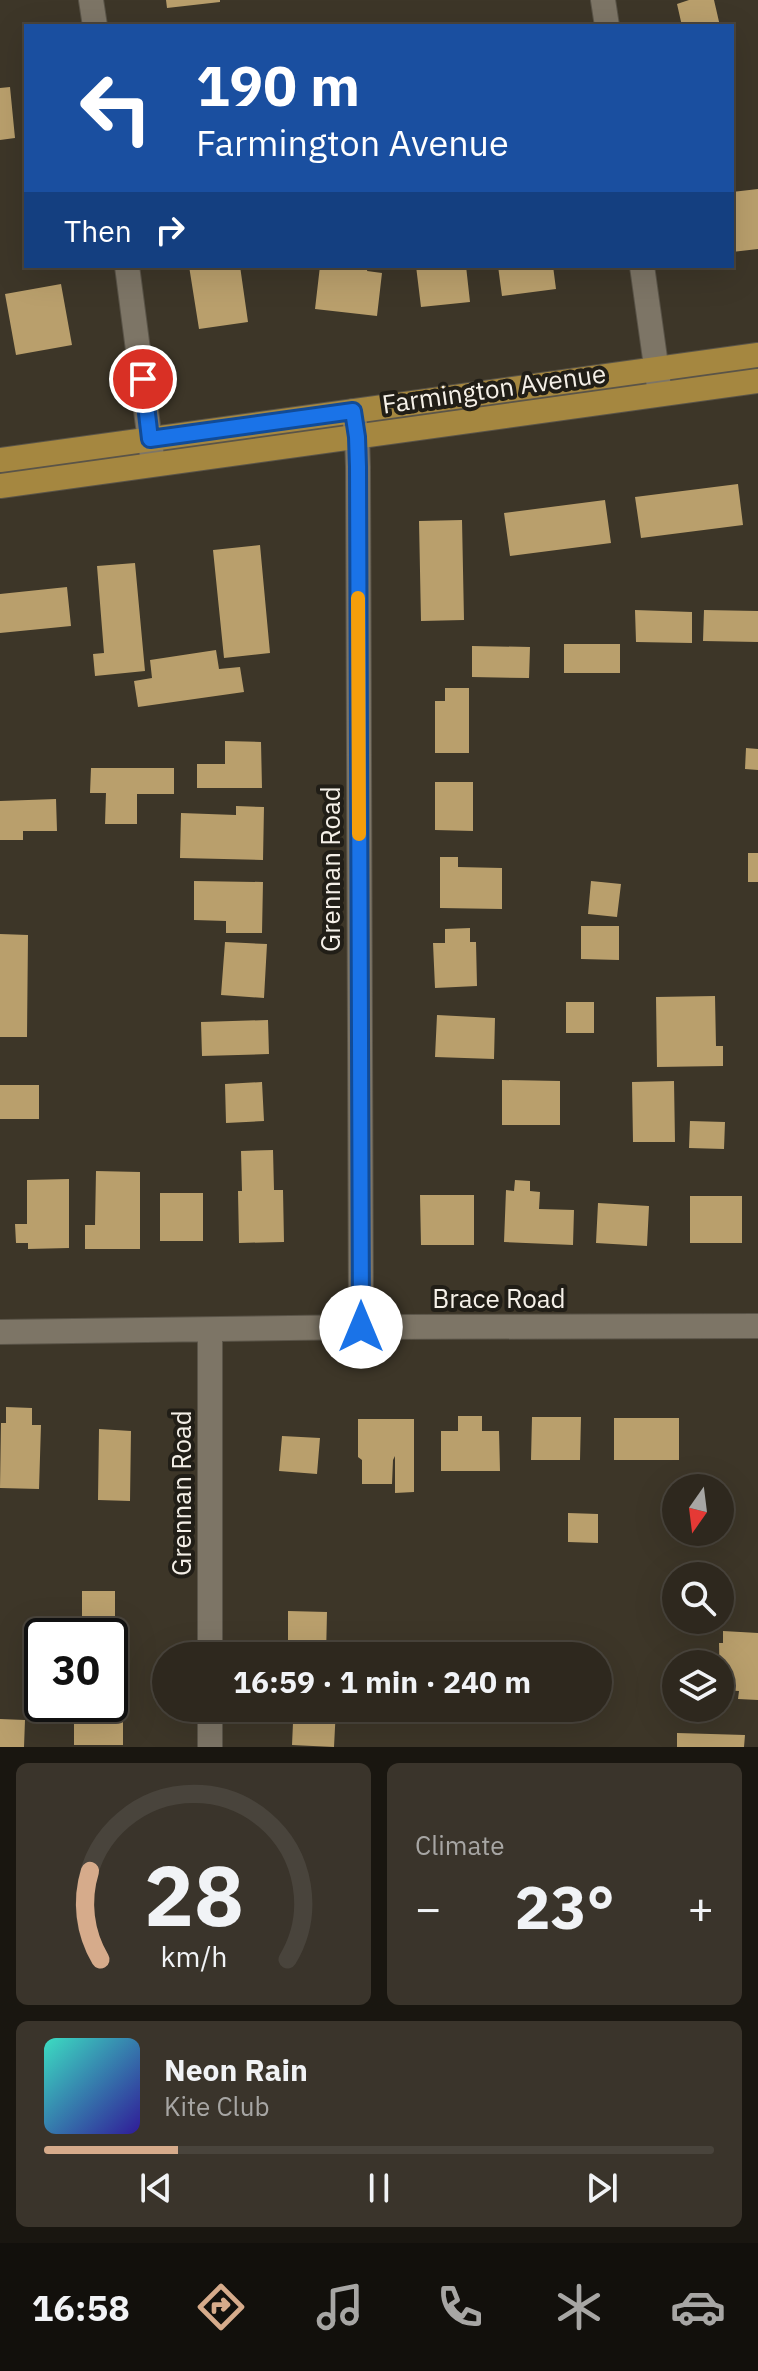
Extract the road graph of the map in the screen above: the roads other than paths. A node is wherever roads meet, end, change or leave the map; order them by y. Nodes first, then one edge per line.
1 (91, 0) edge
2 (603, 0) edge
3 (95, 24) edge
4 (607, 24) edge
5 (127, 268) edge
6 (642, 268) edge
7 (758, 355) edge
8 (656, 369) junction
9 (758, 381) edge
10 (660, 394) junction
11 (353, 411) junction
12 (357, 437) junction
13 (150, 439) junction
14 (0, 460) edge
15 (153, 464) junction
16 (0, 486) edge
17 (758, 1326) edge
18 (361, 1327) junction
19 (210, 1330) junction
20 (0, 1332) edge
21 (210, 1642) edge
22 (210, 1722) edge
23 (210, 1747) edge

1 - 3 street
2 - 4 street
5 - 13 street
6 - 8 street
7 - 8 main road, Farmington Avenue
8 - 10 street
8 - 11 main road, Farmington Avenue
9 - 10 main road, Farmington Avenue
10 - 12 main road, Farmington Avenue
11 - 12 street, Grennan Road
11 - 13 main road, Farmington Avenue
12 - 15 main road, Farmington Avenue
12 - 18 street, Grennan Road
13 - 14 main road, Farmington Avenue
13 - 15 street
15 - 16 main road, Farmington Avenue
17 - 18 street, Brace Road
18 - 19 street, Brace Road
19 - 20 street, Brace Road
19 - 21 street, Grennan Road
22 - 23 street

